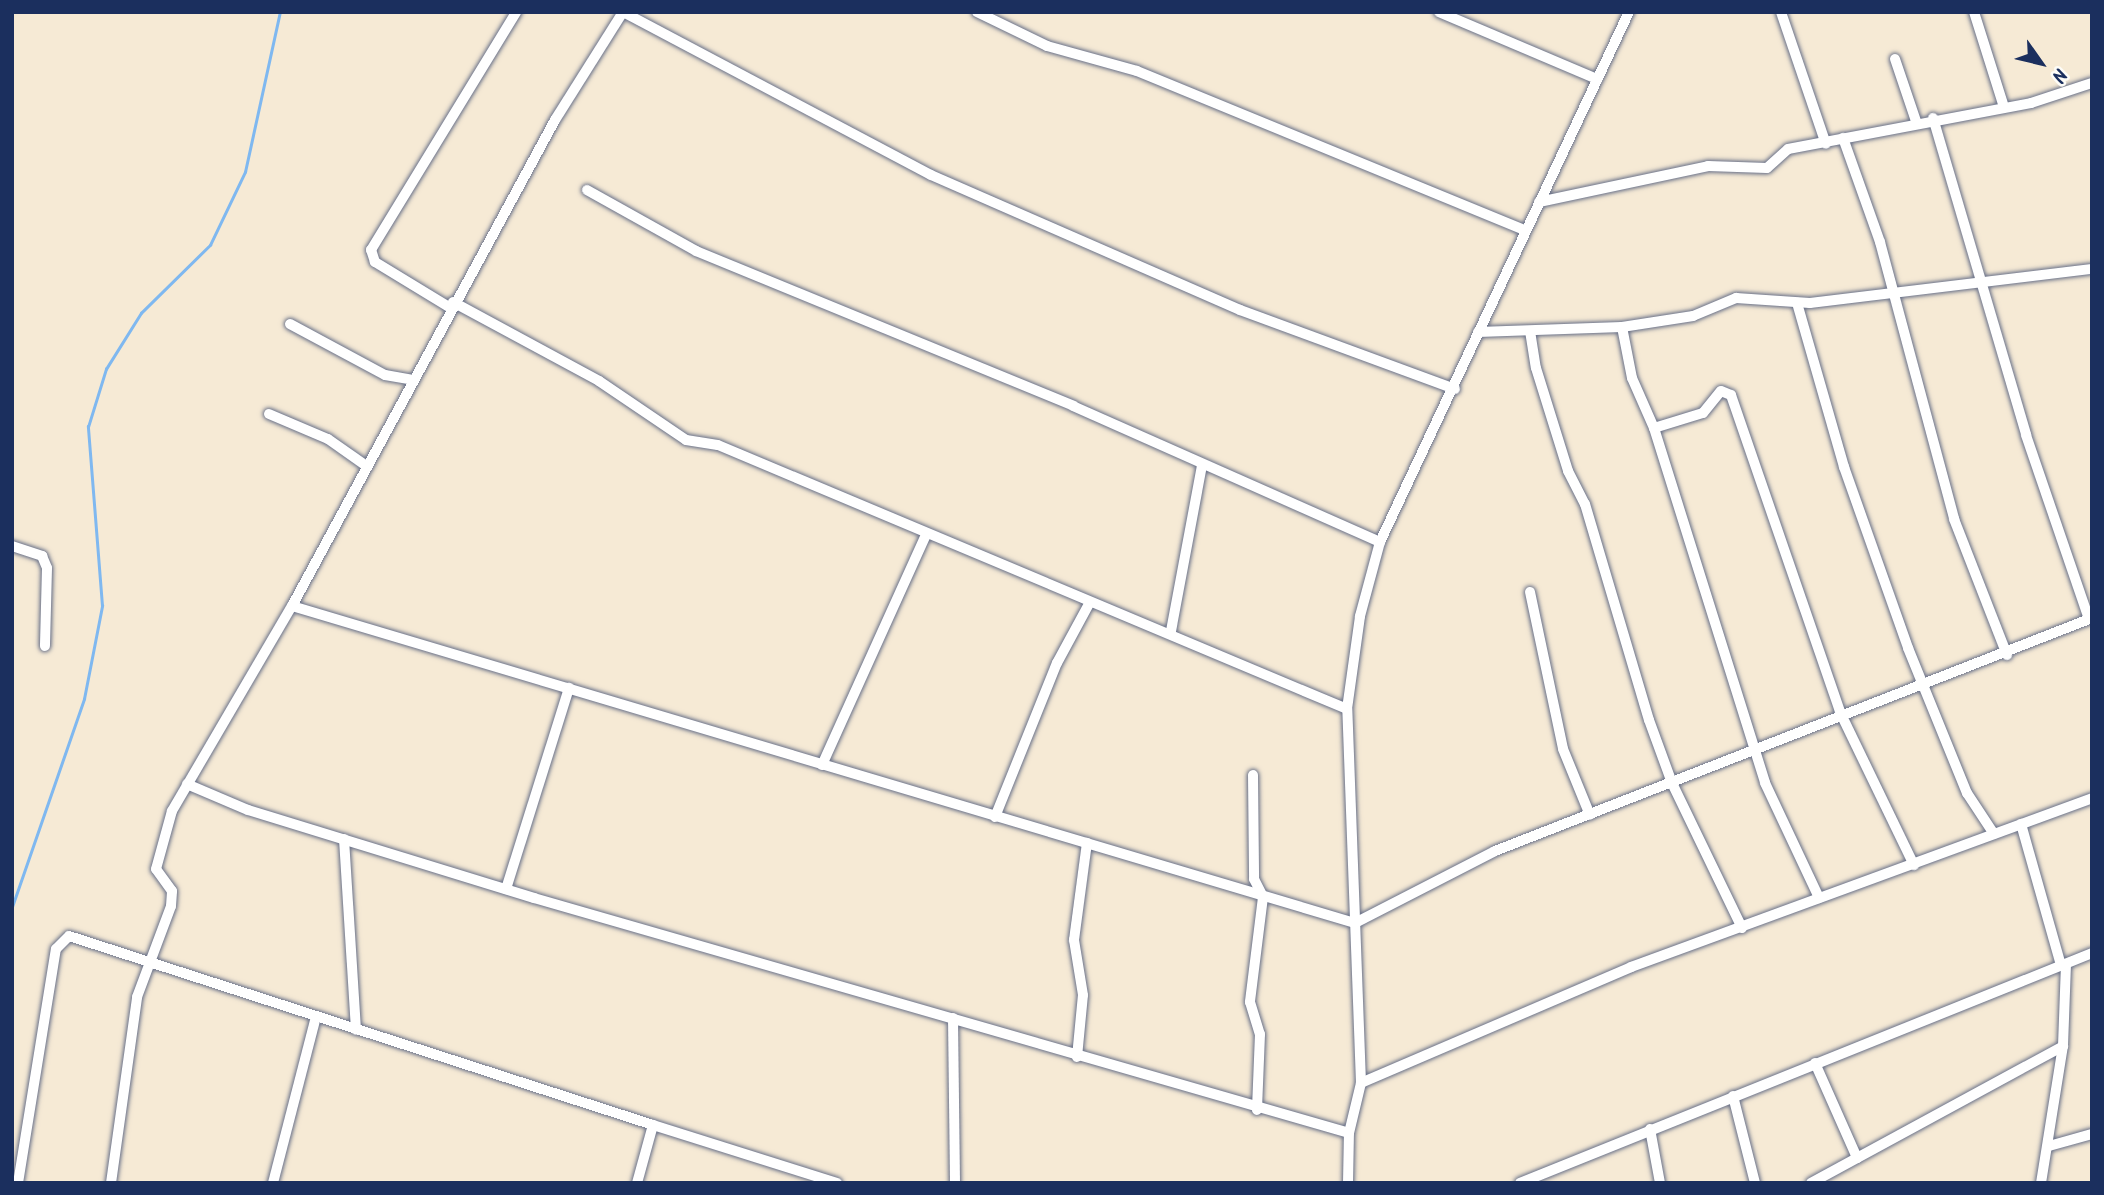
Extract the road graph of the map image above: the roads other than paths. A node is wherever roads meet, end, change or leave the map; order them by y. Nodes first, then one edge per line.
1 (516, 12) edge
2 (623, 12) edge
3 (977, 12) edge
4 (1439, 12) edge
5 (1629, 12) edge
6 (1781, 12) edge
7 (1974, 12) edge
8 (1895, 59) dead end
9 (1597, 79) junction
10 (2092, 83) edge
11 (2004, 107) junction
12 (1933, 118) junction
13 (1916, 121) junction
14 (1843, 138) junction
15 (1826, 144) junction
16 (587, 190) dead end
17 (1539, 202) junction
18 (1522, 229) junction
19 (2092, 269) edge
20 (1985, 279) junction
21 (1891, 292) junction
22 (1797, 303) junction
23 (451, 304) junction
24 (290, 324) dead end
25 (1622, 327) junction
26 (1530, 331) junction
27 (1478, 332) junction
28 (412, 380) junction
29 (1454, 389) junction
30 (269, 414) dead end
31 (1654, 428) junction
32 (365, 465) junction
33 (1202, 466) junction
34 (926, 535) junction
35 (1380, 542) junction
36 (12, 546) edge
37 (1530, 592) dead end
38 (1090, 602) junction
39 (292, 606) junction
40 (2091, 619) edge
41 (1171, 631) junction
42 (45, 646) dead end
43 (2007, 654) junction
44 (1923, 683) junction
45 (569, 688) junction
46 (1348, 709) junction
47 (1840, 712) junction
48 (1754, 745) junction
49 (822, 765) junction
50 (1253, 775) dead end
51 (1672, 783) junction
52 (187, 784) junction
53 (2092, 798) edge
54 (1590, 815) junction
55 (995, 817) junction
56 (2021, 824) junction
57 (1994, 835) junction
58 (344, 839) junction
59 (1087, 844) junction
60 (1913, 865) junction
61 (506, 889) junction
62 (1263, 897) junction
63 (1819, 898) junction
64 (1356, 923) junction
65 (1742, 928) junction
66 (2092, 953) edge
67 (151, 961) junction
68 (2064, 965) junction
69 (316, 1017) junction
70 (953, 1018) junction
71 (356, 1030) junction
72 (2063, 1046) junction
73 (1077, 1057) junction
74 (1815, 1063) junction
75 (1361, 1083) junction
76 (1733, 1096) junction
77 (1257, 1110) junction
78 (653, 1125) junction
79 (1650, 1129) junction
80 (1349, 1133) junction
81 (2092, 1134) edge
82 (2049, 1146) junction
83 (1857, 1158) junction
84 (1837, 1169) junction
85 (18, 1183) edge
86 (111, 1183) edge
87 (273, 1183) edge
88 (636, 1183) edge
89 (837, 1183) edge
90 (956, 1183) edge
91 (1348, 1183) edge
92 (1520, 1183) edge
93 (1660, 1183) edge
94 (1755, 1183) edge
95 (1811, 1183) edge
96 (1838, 1183) edge
97 (2041, 1183) edge

1 - 23 street
2 - 23 street
2 - 29 street
3 - 18 street
4 - 9 street
5 - 9 street
6 - 15 street
7 - 11 street
8 - 13 street
9 - 17 street
10 - 11 street
11 - 12 street
12 - 13 street
12 - 20 street
13 - 14 street
14 - 15 street
14 - 21 street
15 - 17 street
16 - 33 street
17 - 18 street
18 - 27 street
19 - 20 street
20 - 21 street
20 - 40 street
21 - 22 street
21 - 43 street
22 - 25 street
22 - 44 street
23 - 28 street
23 - 34 street
24 - 28 street
25 - 26 street
25 - 31 street
26 - 27 street
26 - 51 street
27 - 29 street
28 - 32 street
29 - 35 street
30 - 32 street
31 - 47 street
31 - 48 street
32 - 39 street
33 - 35 street
33 - 41 street
34 - 38 street
34 - 49 street
35 - 46 street
36 - 42 street
37 - 54 street
38 - 41 street
38 - 55 street
39 - 45 street
39 - 52 street
40 - 43 street
41 - 46 street
43 - 44 street
44 - 47 street
44 - 57 street
45 - 49 street
45 - 61 street
46 - 64 street
47 - 48 street
47 - 60 street
48 - 51 street
48 - 63 street
49 - 55 street
50 - 62 street
51 - 54 street
51 - 65 street
52 - 58 street
52 - 67 street
53 - 56 street
54 - 64 street
55 - 59 street
56 - 57 street
56 - 68 street
57 - 60 street
58 - 61 street
58 - 71 street
59 - 62 street
59 - 73 street
60 - 63 street
61 - 70 street
62 - 64 street
62 - 77 street
63 - 65 street
64 - 75 street
65 - 75 street
66 - 68 street
67 - 69 street
67 - 85 street
67 - 86 street
68 - 72 street
68 - 74 street
69 - 71 street
69 - 87 street
70 - 73 street
70 - 90 street
71 - 78 street
72 - 82 street
72 - 83 street
73 - 77 street
74 - 76 street
74 - 83 street
75 - 80 street
76 - 79 street
76 - 94 street
77 - 80 street
78 - 88 street
78 - 89 street
79 - 92 street
79 - 93 street
80 - 91 street
81 - 82 street
82 - 97 street
83 - 84 street
84 - 95 street
84 - 96 street

